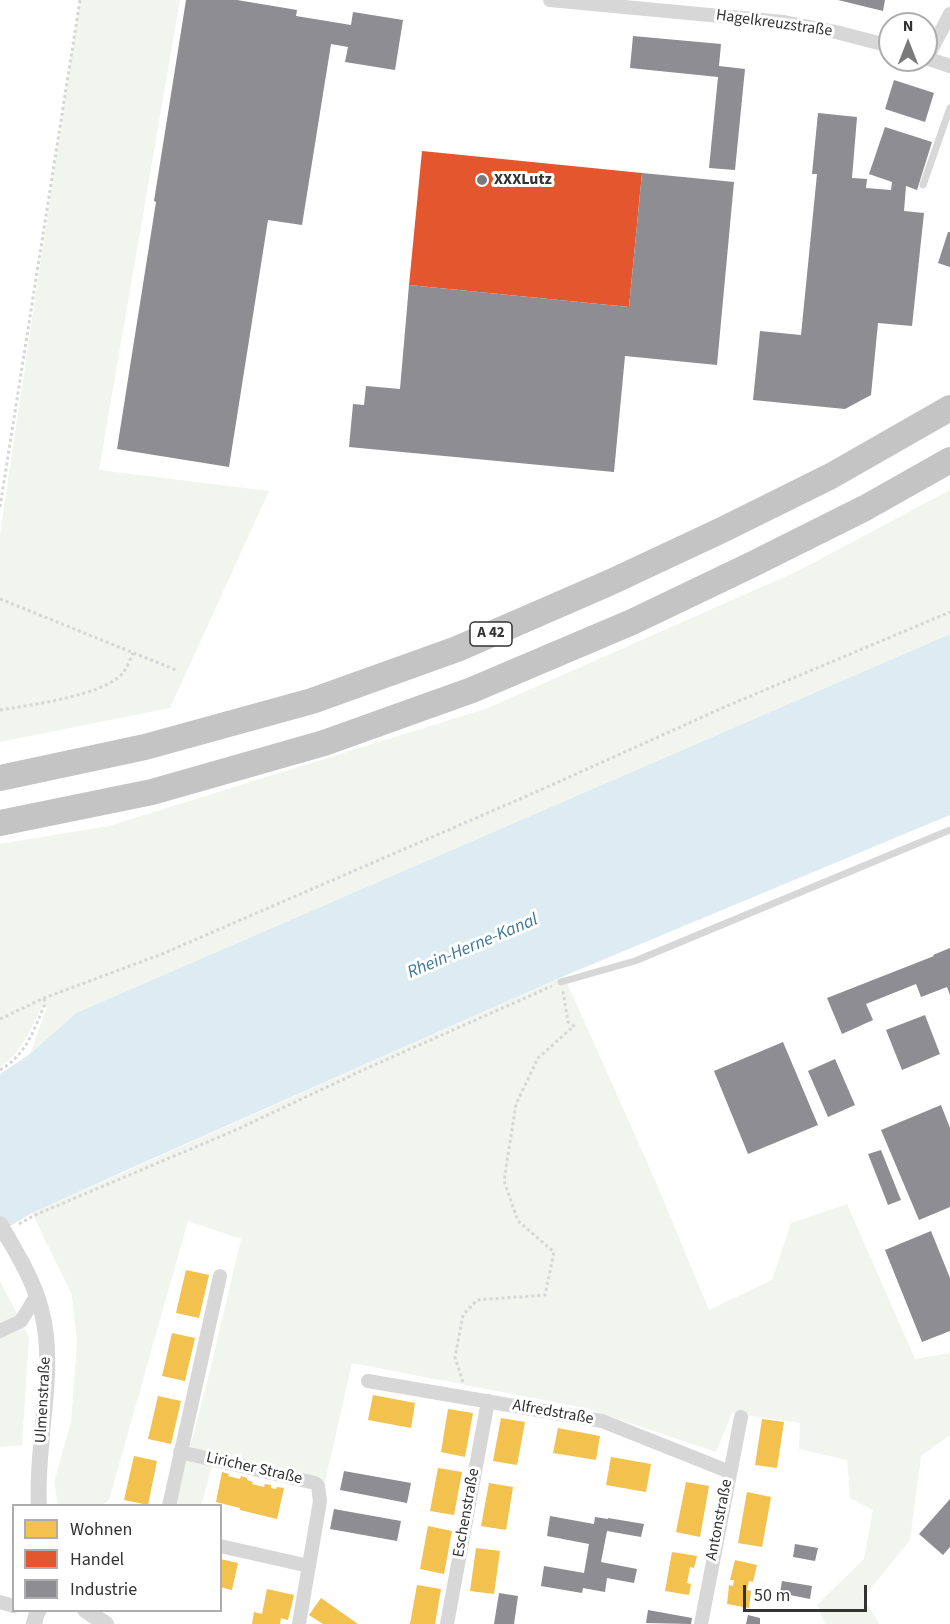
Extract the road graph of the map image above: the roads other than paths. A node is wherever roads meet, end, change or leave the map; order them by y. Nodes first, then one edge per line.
1 (550, 0) edge
2 (950, 14) edge
3 (938, 37) edge
4 (878, 43) edge
5 (950, 108) edge
6 (923, 186) dead end
7 (950, 408) edge
8 (950, 460) edge
9 (0, 778) edge
10 (0, 823) edge
11 (950, 830) edge
12 (561, 982) road end
13 (8, 1229) edge
14 (219, 1276) dead end
15 (36, 1295) junction
16 (0, 1331) edge
17 (368, 1381) dead end
18 (488, 1401) junction
19 (741, 1417) dead end
20 (180, 1452) junction
21 (729, 1472) junction
22 (39, 1504) edge
23 (169, 1504) edge
24 (222, 1546) edge
25 (309, 1566) junction
26 (88, 1612) edge
27 (106, 1624) edge
28 (299, 1624) edge
29 (447, 1624) edge
30 (701, 1624) edge

1 - 4 street, Hagelkreuzstraße
2 - 3 street
5 - 6 lane
7 - 9 highway, A 42
8 - 10 highway
11 - 12 lane
13 - 15 street, Ulmenstraße
14 - 20 street
15 - 16 street
15 - 22 street, Ulmenstraße
17 - 18 street, Alfredstraße
18 - 21 street, Alfredstraße
18 - 29 street, Eschenstraße
19 - 21 street, Antonstraße
20 - 23 street
20 - 25 street, Liricher Straße
21 - 30 street, Antonstraße
24 - 25 street
25 - 28 street, Liricher Straße
26 - 27 street

